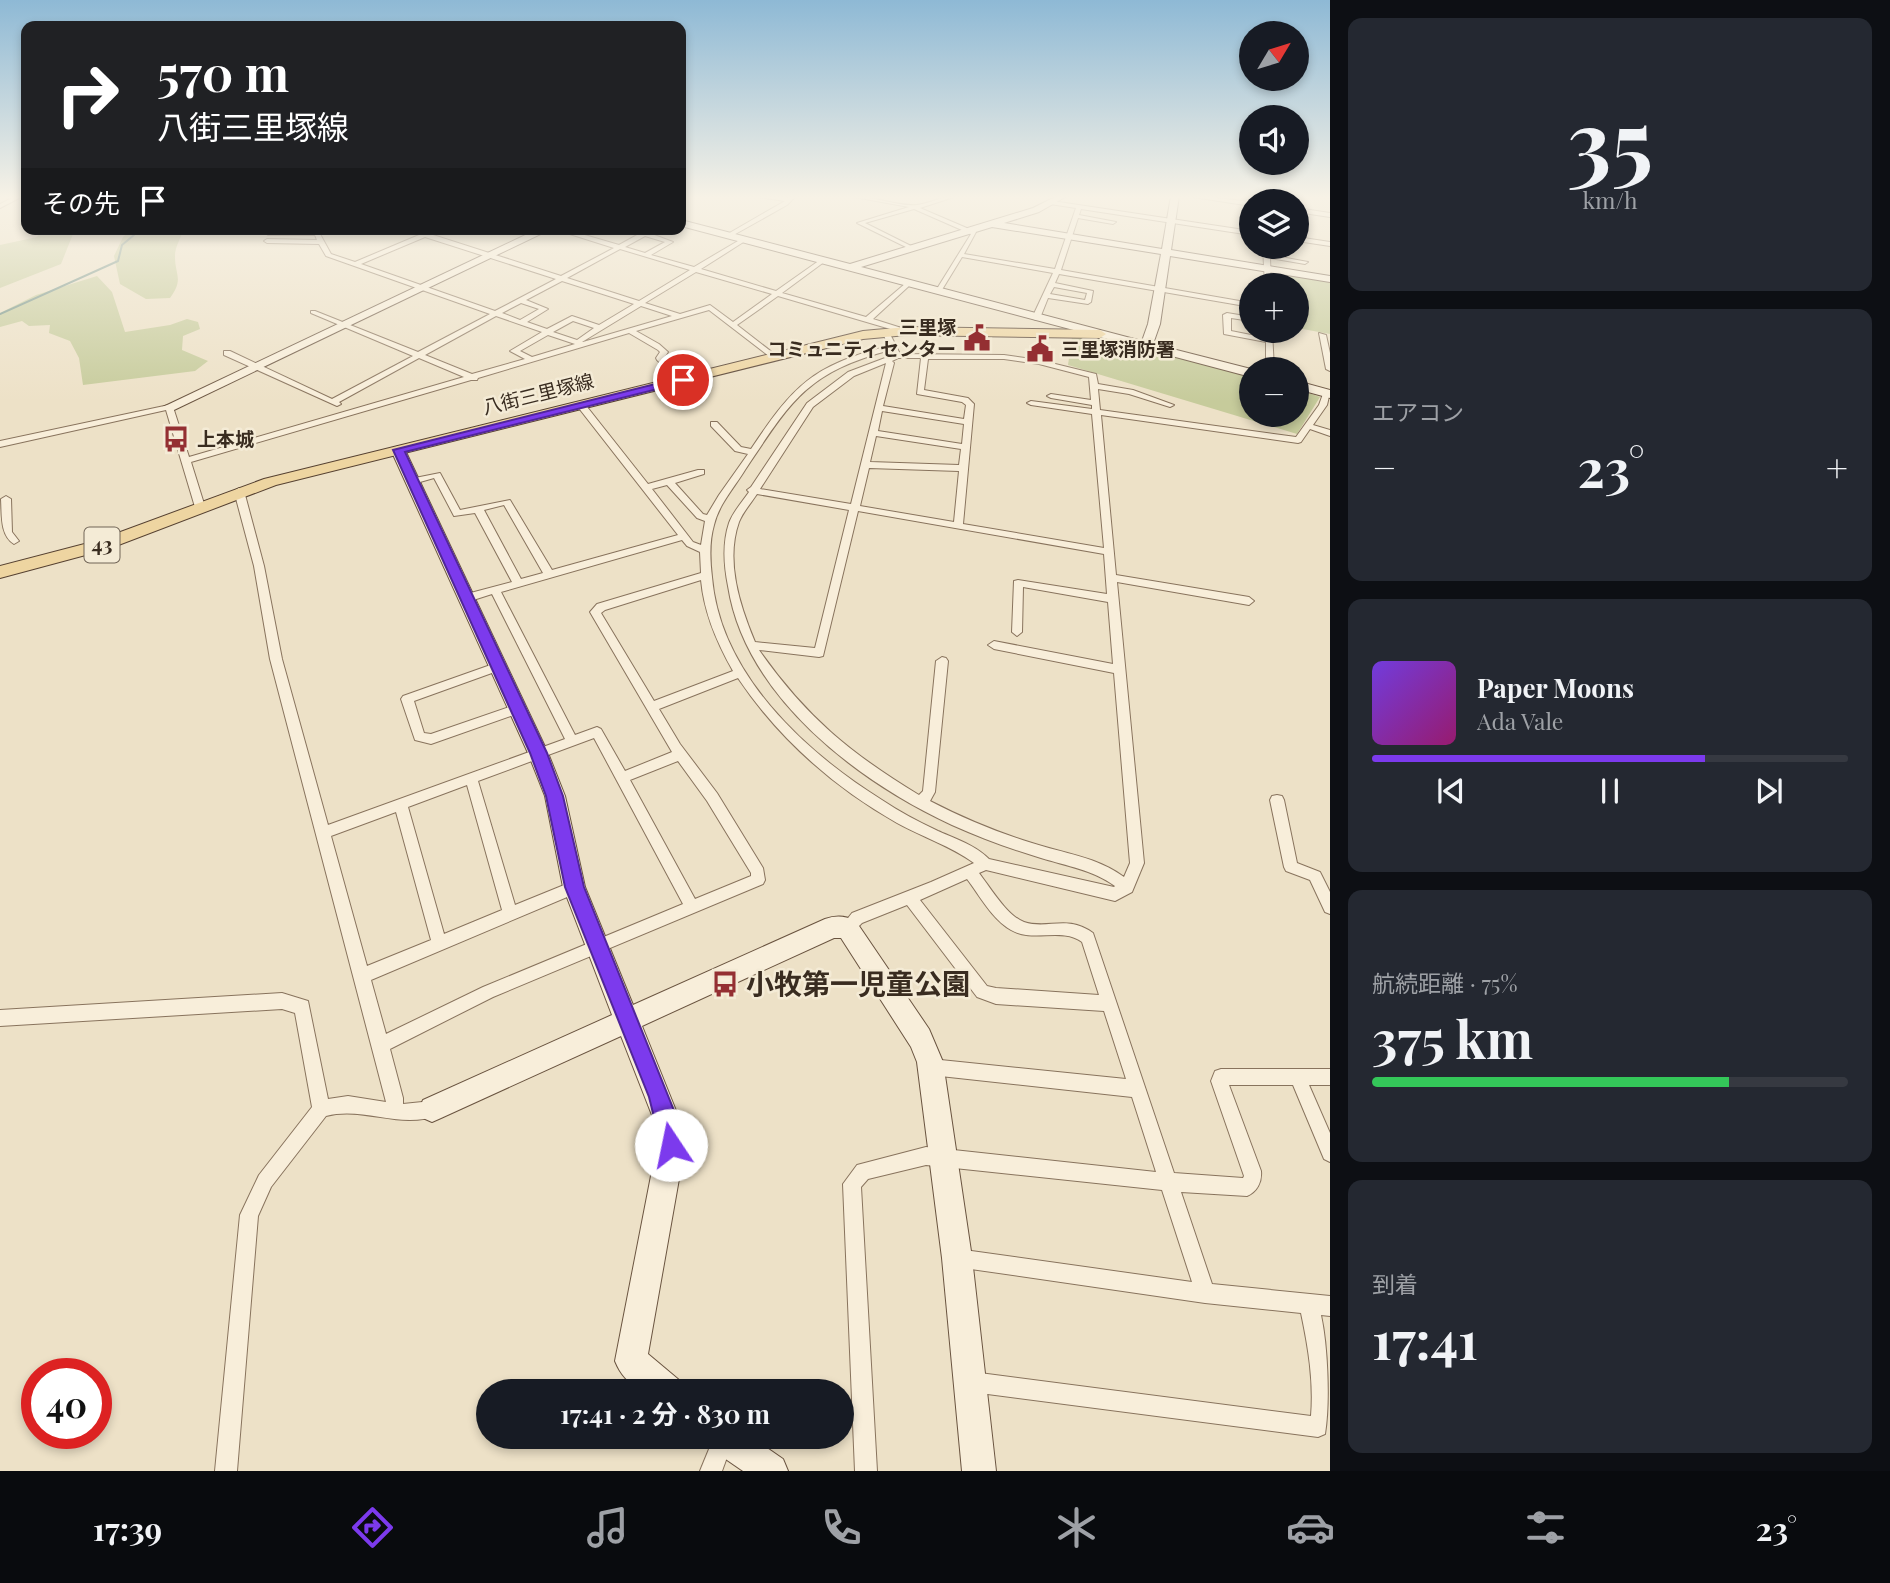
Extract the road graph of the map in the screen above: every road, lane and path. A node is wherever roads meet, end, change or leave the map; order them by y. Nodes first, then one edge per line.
1 (358, 265) edge
2 (472, 265) edge
3 (519, 265) edge
4 (588, 265) edge
5 (678, 265) edge
6 (704, 265) edge
7 (816, 265) edge
8 (835, 265) edge
9 (859, 265) edge
10 (955, 265) edge
11 (1015, 265) edge
12 (1059, 265) edge
13 (1164, 265) edge
14 (1240, 265) edge
15 (1268, 265) edge
16 (848, 268) junction
17 (1268, 269) junction
18 (695, 270) junction
19 (1057, 272) junction
20 (1268, 273) edge
21 (563, 278) junction
22 (1330, 279) edge
23 (908, 284) junction
24 (1051, 284) junction
25 (422, 288) junction
26 (1160, 289) junction
27 (938, 292) junction
28 (777, 293) junction
29 (1047, 296) junction
30 (522, 300) junction
31 (641, 303) junction
32 (1239, 303) edge
33 (313, 312) dead end
34 (496, 315) junction
35 (681, 316) junction
36 (1036, 317) junction
37 (1239, 317) edge
38 (868, 319) junction
39 (613, 320) junction
40 (520, 323) junction
41 (734, 324) junction
42 (345, 325) junction
43 (601, 328) junction
44 (634, 330) junction
45 (907, 331) junction
46 (546, 332) junction
47 (885, 332) junction
48 (1100, 334) junction
49 (1239, 335) edge
50 (1322, 335) dead end
51 (579, 343) junction
52 (1146, 346) junction
53 (228, 353) dead end
54 (892, 354) junction
55 (419, 355) junction
56 (925, 356) junction
57 (774, 358) junction
58 (533, 360) junction
59 (256, 367) junction
60 (1330, 369) edge
61 (1239, 370) edge
62 (474, 378) junction
63 (683, 380) junction
64 (1094, 386) junction
65 (1309, 388) edge
66 (1328, 393) edge
67 (1051, 396) dead end
68 (332, 402) junction
69 (1031, 403) dead end
70 (581, 405) junction
71 (1170, 405) dead end
72 (169, 407) junction
73 (1096, 407) junction
74 (879, 408) junction
75 (352, 414) junction
76 (968, 422) junction
77 (714, 424) dead end
78 (1309, 426) joint
79 (1308, 427) edge
80 (873, 433) junction
81 (1330, 433) edge
82 (0, 444) edge
83 (966, 447) junction
84 (398, 450) junction
85 (753, 452) junction
86 (186, 461) junction
87 (866, 465) junction
88 (964, 468) junction
89 (701, 472) dead end
90 (413, 481) junction
91 (669, 482) junction
92 (646, 488) junction
93 (752, 490) junction
94 (239, 491) junction
95 (6, 499) dead end
96 (200, 507) junction
97 (853, 508) junction
98 (478, 509) junction
99 (710, 520) junction
100 (958, 525) junction
101 (684, 536) junction
102 (14, 541) dead end
103 (705, 550) junction
104 (1109, 552) junction
105 (0, 572) edge
106 (549, 574) junction
107 (704, 576) junction
108 (1113, 578) junction
109 (518, 583) junction
110 (495, 590) junction
111 (467, 598) junction
112 (1114, 599) junction
113 (1249, 601) dead end
114 (1017, 632) dead end
115 (751, 645) junction
116 (994, 645) dead end
117 (942, 661) dead end
118 (499, 666) junction
119 (1121, 670) junction
120 (740, 673) junction
121 (652, 707) junction
122 (518, 709) junction
123 (572, 741) junction
124 (538, 753) junction
125 (681, 754) junction
126 (471, 778) junction
127 (622, 778) junction
128 (1277, 800) dead end
129 (921, 803) junction
130 (400, 804) junction
131 (323, 833) junction
132 (977, 868) junction
133 (574, 887) junction
134 (1127, 887) junction
135 (910, 898) junction
136 (1329, 902) edge
137 (692, 907) junction
138 (510, 914) junction
139 (847, 928) junction
140 (439, 943) junction
141 (599, 947) junction
142 (361, 976) junction
143 (1110, 1004) junction
144 (0, 1018) edge
145 (629, 1020) junction
146 (381, 1045) junction
147 (931, 1067) junction
148 (1297, 1076) junction
149 (1330, 1077) edge
150 (1138, 1089) junction
151 (321, 1109) junction
152 (432, 1109) joint
153 (393, 1112) junction
154 (1330, 1153) edge
155 (942, 1157) junction
156 (1169, 1182) junction
157 (957, 1258) junction
158 (1205, 1293) junction
159 (1320, 1305) edge
160 (653, 1379) edge
161 (968, 1381) junction
162 (719, 1449) edge
163 (740, 1449) edge
164 (226, 1471) edge
165 (711, 1471) edge
166 (771, 1471) edge
167 (866, 1471) edge
168 (979, 1471) edge

1 - 25 street
2 - 25 street
3 - 21 street
4 - 21 street
5 - 18 street
6 - 18 street
7 - 28 street
8 - 16 street
9 - 16 street
10 - 27 street
11 - 19 street
12 - 19 street
13 - 26 street
14 - 17 street
15 - 17 street
16 - 23 street
17 - 20 street
17 - 22 street
18 - 28 street
18 - 31 street
19 - 24 street
19 - 26 street
21 - 30 street
21 - 31 street
23 - 27 street
23 - 38 street
24 - 29 street
24 - 29 street
25 - 34 street
25 - 42 street
26 - 32 street
26 - 52 street
27 - 36 street
28 - 38 street
28 - 41 street
29 - 36 street
30 - 34 street
30 - 40 street
31 - 35 street
31 - 39 street
33 - 42 street
34 - 40 street
34 - 55 street
35 - 41 street
35 - 44 street
36 - 48 street
37 - 49 street
38 - 45 street
39 - 43 street
39 - 44 street
40 - 46 street
41 - 57 street
42 - 55 street
42 - 59 street
43 - 46 street
43 - 51 street
44 - 51 street
44 - 63 street
45 - 47 main road, 八街三里塚線 / 43
45 - 48 main road, 八街三里塚線 / 43
46 - 51 street
46 - 58 street
47 - 54 street
47 - 57 main road, 八街三里塚線 / 43
48 - 52 street
50 - 60 street
51 - 58 street
52 - 61 street
53 - 59 street
54 - 56 street
54 - 74 street
54 - 85 street
54 - 93 street
55 - 62 street
55 - 68 street
56 - 64 street
56 - 76 street
57 - 63 main road, 八街三里塚線 / 43
58 - 62 street
59 - 68 street
59 - 72 street
62 - 75 street
63 - 70 main road, 八街三里塚線 / 43
64 - 71 street
64 - 73 street
65 - 66 street
66 - 78 street
67 - 73 street
68 - 75 street
69 - 73 street
70 - 84 main road, 八街三里塚線 / 43
70 - 92 street
72 - 82 street
72 - 86 street
73 - 79 street
73 - 104 street
74 - 76 street
74 - 80 street
75 - 86 street
76 - 83 street
77 - 85 street
78 - 81 street
80 - 83 street
80 - 87 street
83 - 88 street
84 - 90 street
84 - 94 main road, 八街三里塚線 / 43
85 - 99 street
86 - 96 street
87 - 88 street
87 - 97 street
88 - 100 street
89 - 91 street
90 - 98 street
90 - 111 street
91 - 92 street
91 - 99 street
92 - 101 street
93 - 97 street
93 - 115 street
94 - 96 main road, 八街三里塚線 / 43
94 - 131 street
95 - 102 street
96 - 105 main road, 八街三里塚線 / 43
97 - 100 street
97 - 115 street
98 - 106 street
98 - 109 street
99 - 103 street
100 - 104 street
101 - 103 street
101 - 106 street
103 - 107 street
104 - 108 street
106 - 109 street
107 - 120 street
107 - 121 street
108 - 112 street
108 - 113 street
109 - 110 street
110 - 111 street
110 - 123 street
111 - 118 street
112 - 114 street
112 - 119 street
115 - 129 street
116 - 119 street
117 - 129 street
118 - 122 street
118 - 122 street
119 - 134 street
120 - 121 street
120 - 132 street
121 - 125 street
122 - 124 street
123 - 124 street
123 - 127 street
124 - 126 street
124 - 133 street
125 - 127 street
125 - 137 street
126 - 130 street
126 - 138 street
127 - 137 street
128 - 136 street
129 - 134 street
130 - 131 street
130 - 140 street
131 - 142 street
132 - 134 street
132 - 135 street
132 - 143 street
133 - 138 street
133 - 141 street
135 - 139 street
135 - 143 street
137 - 141 street
138 - 140 street
139 - 145 street
139 - 147 street
140 - 142 street
141 - 145 street
141 - 146 street
142 - 146 street
143 - 150 street
144 - 151 street
145 - 152 street
145 - 160 street
146 - 153 street
147 - 150 street
147 - 155 street
148 - 149 street
148 - 154 street
148 - 156 street
150 - 156 street
151 - 153 street
151 - 164 street
152 - 153 street
155 - 156 street
155 - 157 street
155 - 167 street
156 - 158 street
157 - 158 street
157 - 161 street
158 - 159 street
159 - 161 street
161 - 168 street
162 - 165 street
163 - 166 street

